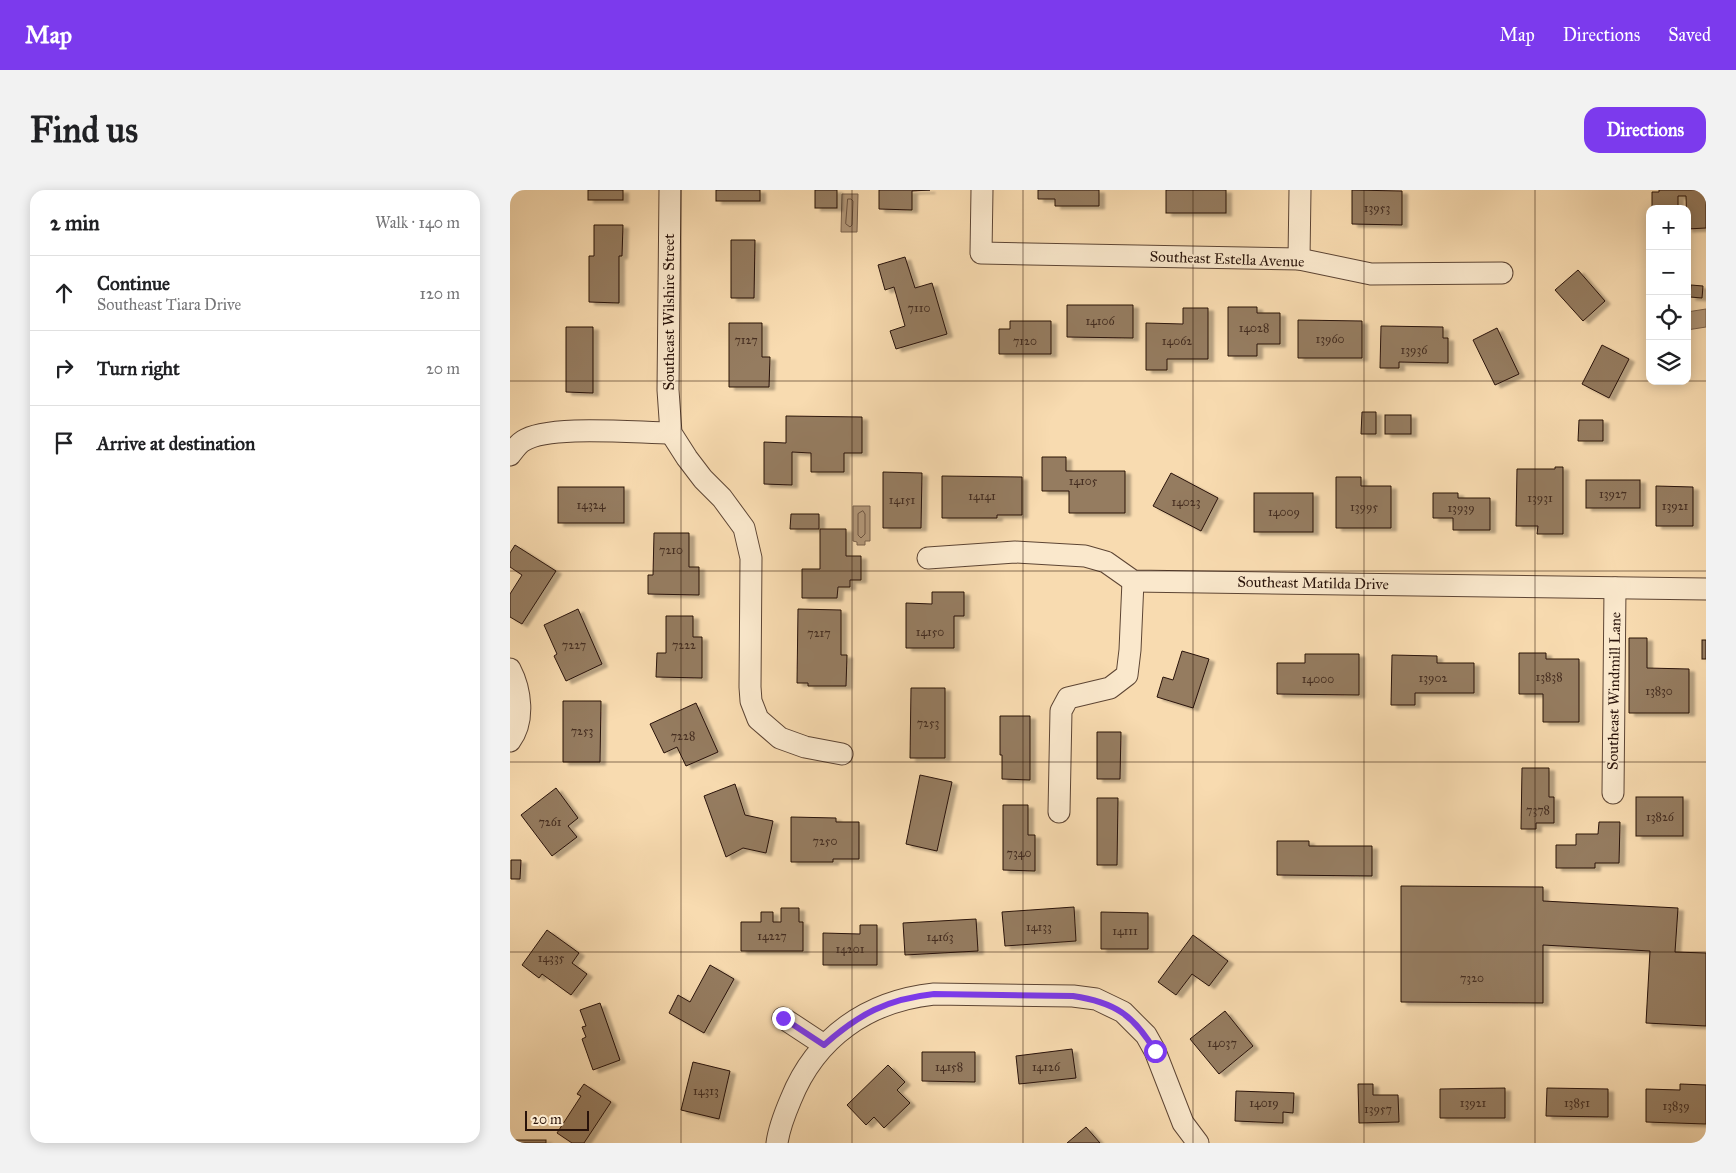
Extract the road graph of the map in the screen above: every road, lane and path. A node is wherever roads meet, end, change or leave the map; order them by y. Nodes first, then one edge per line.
1 (670, 190) edge
2 (982, 190) edge
3 (1300, 190) edge
4 (1299, 259) junction
5 (1502, 273) dead end
6 (672, 433) junction
7 (510, 455) edge
8 (928, 558) dead end
9 (1133, 580) junction
10 (1615, 588) junction
11 (1706, 589) edge
12 (510, 669) edge
13 (510, 740) edge
14 (842, 754) dead end
15 (1613, 793) dead end
16 (1059, 812) dead end
17 (783, 1018) dead end
18 (824, 1045) junction
19 (777, 1143) edge
20 (1198, 1143) edge

1 - 6 street, Southeast Wilshire Street
2 - 4 street, Southeast Estella Avenue
3 - 4 street
4 - 5 street, Southeast Estella Avenue
6 - 7 street
6 - 14 street
8 - 9 street
9 - 10 street, Southeast Matilda Drive
9 - 16 street
10 - 11 street, Southeast Matilda Drive
10 - 15 street, Southeast Windmill Lane
12 - 13 street
17 - 18 street
18 - 19 street
18 - 20 street

